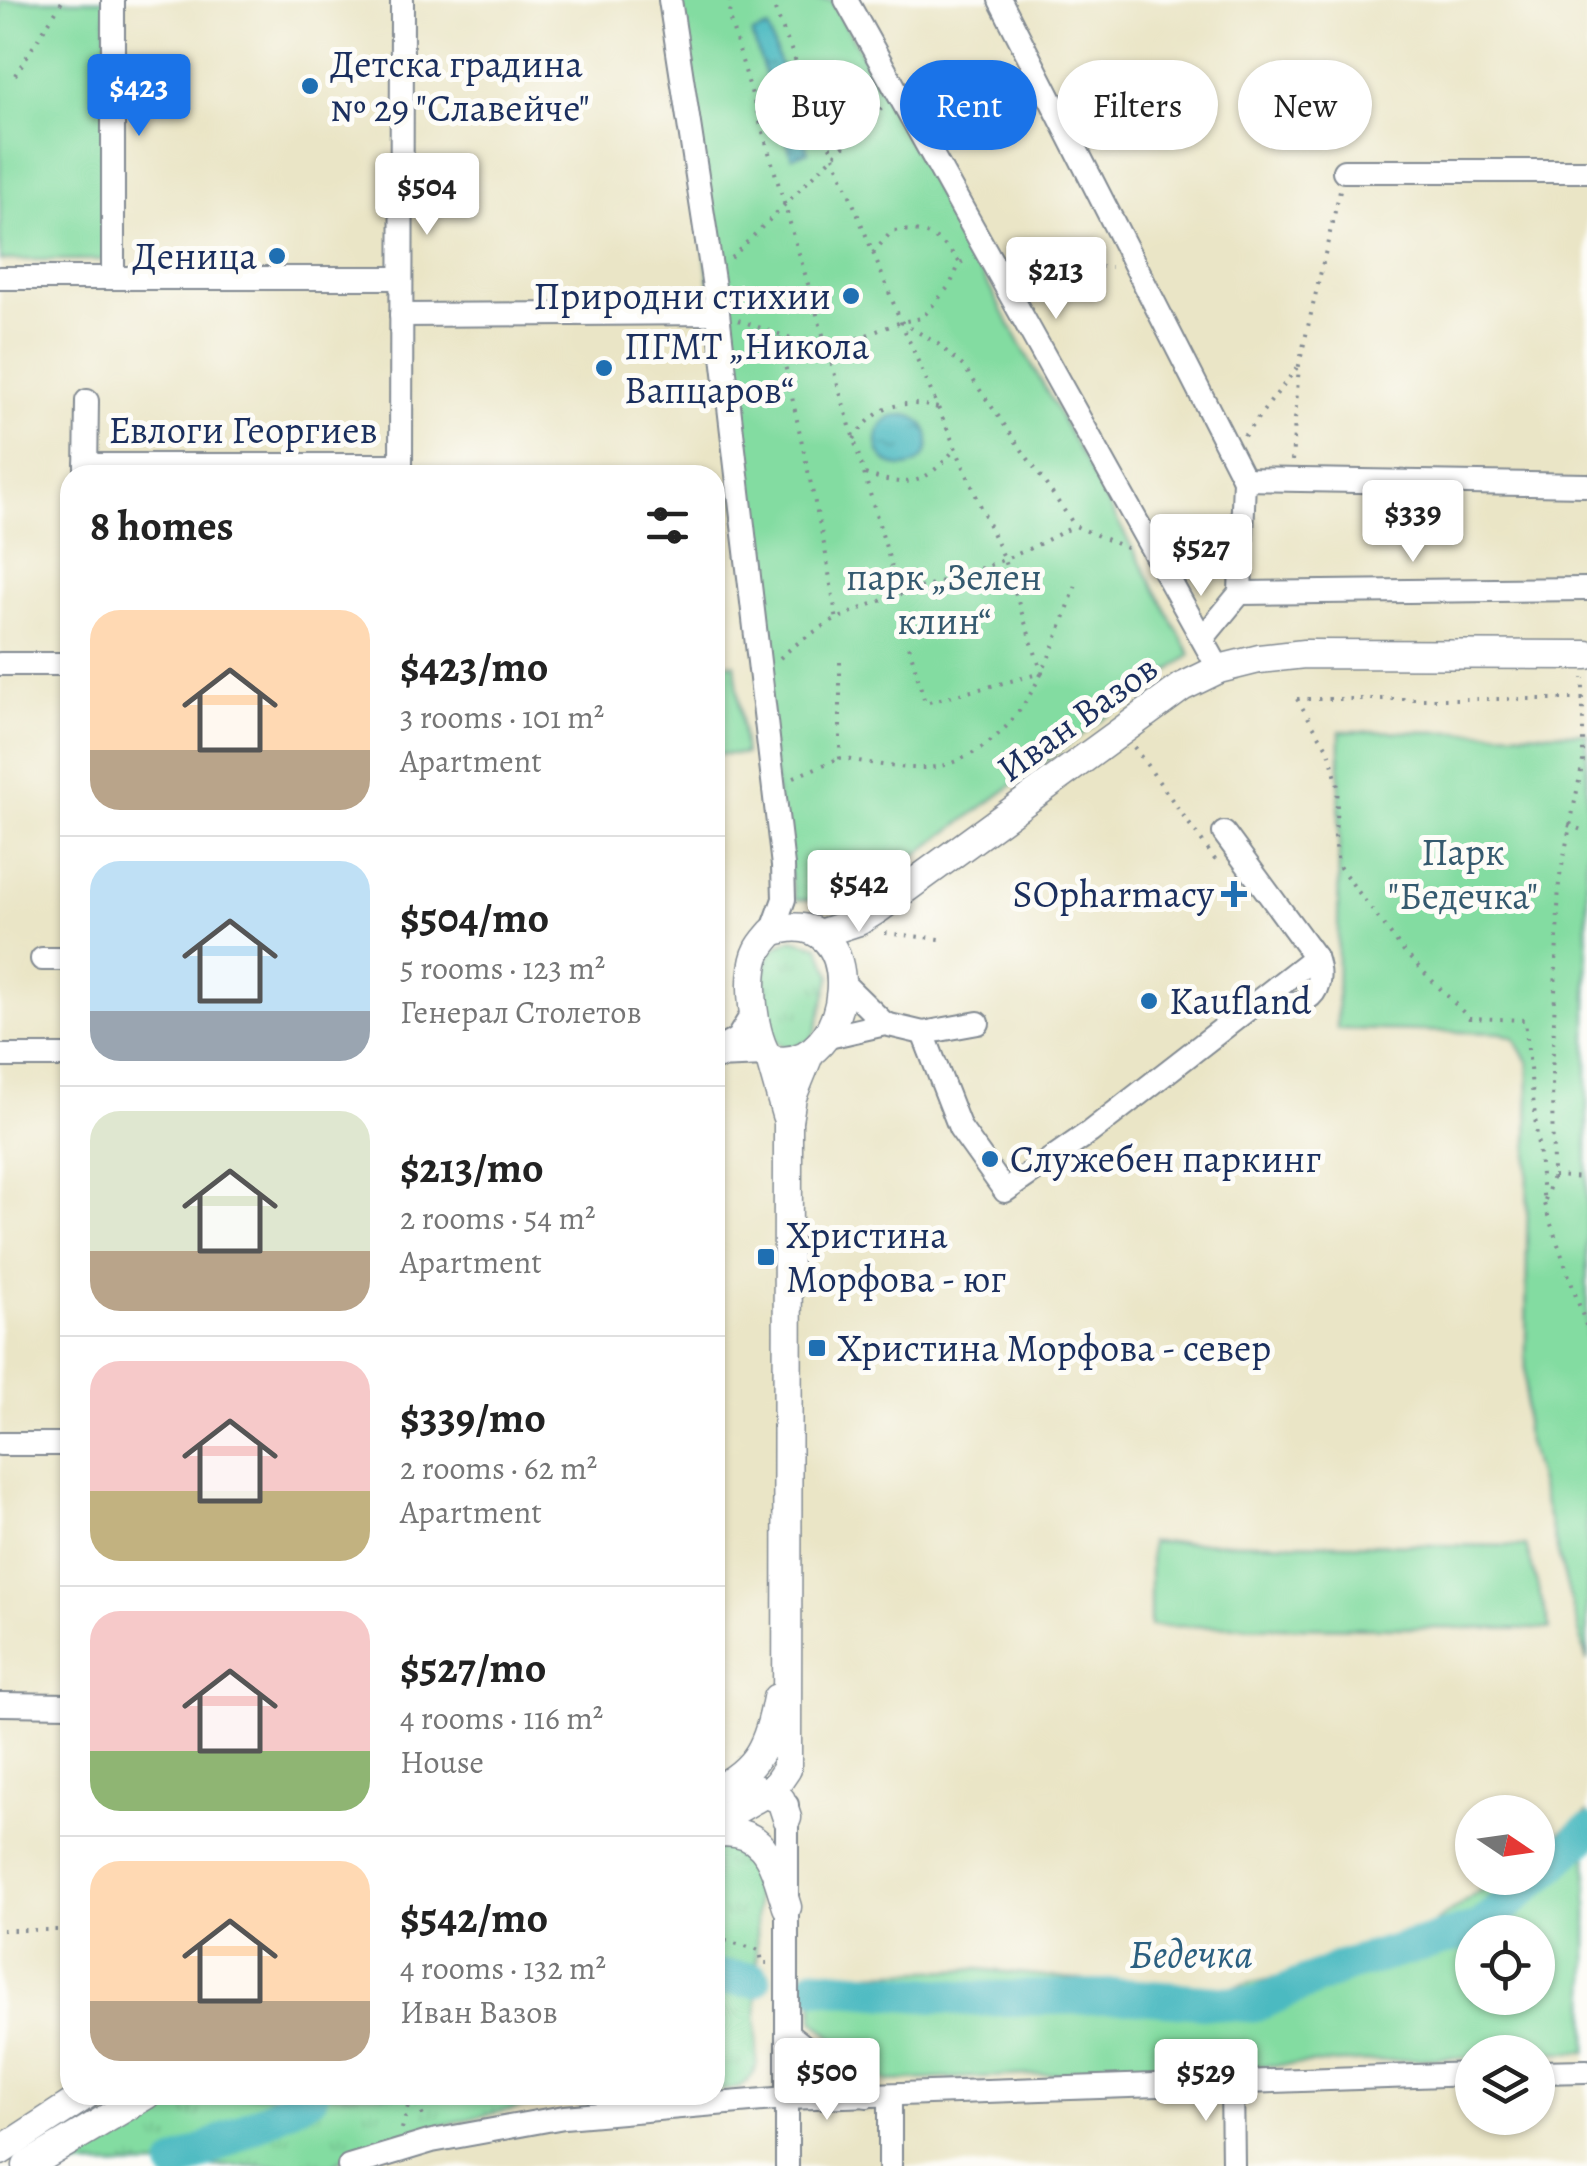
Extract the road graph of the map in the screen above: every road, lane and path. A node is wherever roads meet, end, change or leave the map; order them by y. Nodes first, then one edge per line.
1 (63, 0) edge
2 (112, 0) edge
3 (402, 0) edge
4 (670, 0) edge
5 (730, 0) edge
6 (771, 0) edge
7 (846, 0) edge
8 (1000, 0) edge
9 (15, 75) dead end
10 (898, 92) junction
11 (835, 156) junction
12 (1344, 171) joint
13 (1587, 171) edge
14 (784, 206) junction
15 (986, 251) junction
16 (874, 253) junction
17 (960, 263) junction
18 (1038, 266) dead end
19 (1136, 267) junction
20 (712, 276) junction
21 (0, 278) edge
22 (113, 278) junction
23 (401, 278) junction
24 (718, 313) junction
25 (401, 314) junction
26 (900, 322) junction
27 (780, 337) junction
28 (826, 350) junction
29 (1299, 364) junction
30 (87, 401) dead end
31 (938, 408) junction
32 (854, 440) junction
33 (956, 448) junction
34 (1231, 453) junction
35 (86, 465) edge
36 (400, 465) edge
37 (864, 474) junction
38 (1244, 480) junction
39 (1291, 480) junction
40 (1587, 485) edge
41 (1075, 526) junction
42 (1004, 560) junction
43 (1160, 562) junction
44 (1077, 582) dead end
45 (1587, 589) edge
46 (894, 594) junction
47 (1240, 594) junction
48 (836, 621) junction
49 (1202, 638) junction
50 (908, 642) dead end
51 (1585, 655) edge
52 (840, 662) dead end
53 (0, 664) edge
54 (60, 664) edge
55 (1219, 669) junction
56 (1042, 672) junction
57 (761, 678) junction
58 (1585, 699) edge
59 (1132, 744) dead end
60 (840, 758) junction
61 (774, 784) junction
62 (1568, 825) junction
63 (1587, 832) edge
64 (1224, 833) dead end
65 (1216, 861) dead end
66 (783, 866) junction
67 (870, 920) junction
68 (772, 932) junction
69 (815, 932) junction
70 (940, 939) dead end
71 (42, 959) dead end
72 (60, 959) edge
73 (842, 977) junction
74 (754, 1011) junction
75 (978, 1023) dead end
76 (886, 1024) junction
77 (923, 1033) junction
78 (725, 1047) edge
79 (816, 1047) junction
80 (725, 1055) edge
81 (0, 1056) edge
82 (60, 1056) edge
83 (768, 1057) junction
84 (788, 1121) junction
85 (1553, 1176) junction
86 (1587, 1178) edge
87 (1544, 1204) junction
88 (1587, 1328) edge
89 (0, 1444) edge
90 (60, 1444) edge
91 (788, 1632) junction
92 (0, 1704) edge
93 (60, 1704) edge
94 (787, 1769) junction
95 (725, 1784) edge
96 (725, 1788) edge
97 (768, 1792) junction
98 (725, 1816) edge
99 (787, 1818) junction
100 (725, 1832) edge
101 (787, 1907) junction
102 (2, 1930) edge
103 (60, 1930) edge
104 (725, 1941) edge
105 (787, 1969) junction
106 (787, 2027) junction
107 (1587, 2070) edge
108 (1555, 2071) edge
109 (1455, 2075) edge
110 (1232, 2082) junction
111 (878, 2096) junction
112 (787, 2098) junction
113 (725, 2103) edge
114 (71, 2105) edge
115 (129, 2105) edge
116 (408, 2105) edge
117 (417, 2105) edge
118 (705, 2105) edge
119 (431, 2130) dead end
120 (400, 2139) dead end
121 (0, 2151) edge
122 (27, 2166) edge
123 (349, 2166) edge
124 (787, 2166) edge
125 (890, 2166) edge
126 (1232, 2166) edge

1 - 9 path
2 - 22 street
3 - 23 street
4 - 20 street
5 - 14 path
6 - 11 path
7 - 10 street
8 - 19 street
10 - 11 path
10 - 15 street
11 - 14 path
11 - 16 path
12 - 13 street
12 - 29 path
14 - 20 path
14 - 28 path
15 - 17 path
15 - 43 street
16 - 17 path
16 - 26 path
17 - 26 path
18 - 19 path
19 - 34 street
20 - 24 street
21 - 22 street
22 - 23 street
23 - 25 street
24 - 25 street
24 - 27 path
24 - 57 street
25 - 36 street
26 - 28 path
26 - 31 path
26 - 41 path
27 - 28 path
27 - 48 path
28 - 32 path
29 - 34 path
29 - 39 path
30 - 35 street
31 - 32 path
31 - 33 path
32 - 37 path
33 - 37 path
33 - 42 path
34 - 38 street
37 - 46 path
38 - 39 street
38 - 47 street
39 - 40 street
41 - 42 path
41 - 43 path
42 - 46 path
42 - 56 path
43 - 49 street
44 - 56 path
45 - 47 street
46 - 48 path
47 - 49 street
48 - 57 path
49 - 55 street
50 - 56 path
51 - 55 main road, Иван Вазов
51 - 58 path
52 - 60 path
53 - 54 street
55 - 67 main road, Иван Вазов
56 - 60 path
57 - 61 street
58 - 62 path
58 - 87 path
59 - 65 path
60 - 61 path
61 - 66 street
62 - 63 path
62 - 85 path
64 - 77 street
66 - 68 street
66 - 69 street
67 - 69 main road, Иван Вазов
67 - 70 path
67 - 73 main road, Иван Вазов
68 - 69 main road
68 - 74 main road
69 - 73 main road
71 - 72 street
73 - 76 street
73 - 79 main road
74 - 78 street
74 - 83 main road
75 - 77 street
76 - 77 street
76 - 79 street
79 - 83 main road
79 - 84 main road
80 - 83 street
81 - 82 street
83 - 84 main road
84 - 91 main road
85 - 86 path
85 - 87 path
87 - 88 path
89 - 90 street
91 - 94 main road
91 - 95 main road
92 - 93 street
94 - 97 main road
94 - 99 street
96 - 97 main road
97 - 98 main road
97 - 99 main road
99 - 101 street
100 - 101 main road
101 - 105 street
102 - 103 path
104 - 105 path
105 - 106 street
106 - 111 street
106 - 112 street
107 - 108 street
109 - 110 street
110 - 111 street
110 - 126 street
111 - 112 street
111 - 125 street
112 - 113 street
112 - 124 street
114 - 121 main road
115 - 122 main road
116 - 120 path
117 - 119 path
118 - 123 street

